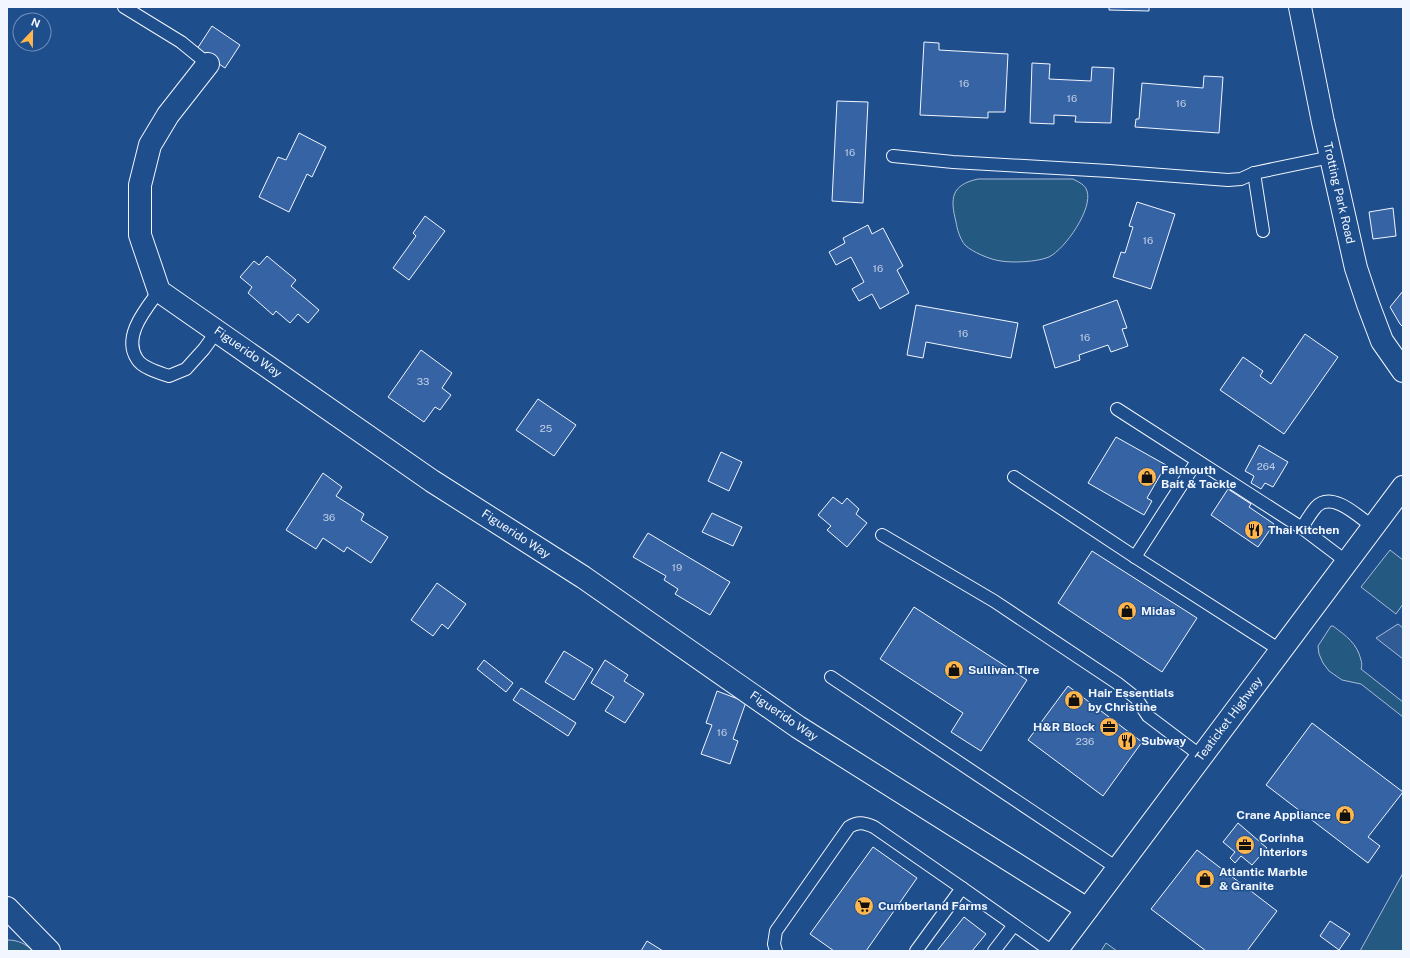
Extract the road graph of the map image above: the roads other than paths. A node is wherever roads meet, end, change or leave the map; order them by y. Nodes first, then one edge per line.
1 (124, 7) edge
2 (1300, 7) edge
3 (208, 64) joint
4 (893, 156) dead end
5 (1331, 157) junction
6 (1254, 173) junction
7 (1263, 231) dead end
8 (159, 291) junction
9 (217, 331) junction
10 (1403, 371) edge
11 (1117, 410) dead end
12 (1197, 461) junction
13 (1014, 477) dead end
14 (1403, 487) edge
15 (1373, 527) junction
16 (1302, 528) junction
17 (882, 535) dead end
18 (1135, 557) junction
19 (1347, 562) junction
20 (1280, 650) junction
21 (831, 677) dead end
22 (1201, 756) junction
23 (1117, 868) junction
24 (962, 888) junction
25 (7, 908) edge
26 (1087, 909) junction
27 (1014, 925) junction
28 (49, 951) edge
29 (776, 951) edge
30 (916, 951) edge
31 (994, 951) edge
32 (1051, 951) edge
33 (1056, 951) edge

1 - 3 lane
2 - 5 street, Trotting Park Road
3 - 8 street
4 - 6 lane
5 - 6 lane
5 - 10 street, Trotting Park Road
6 - 7 lane
8 - 9 street, Figuerido Way
8 - 9 lane
9 - 26 street, Figuerido Way
11 - 12 lane
12 - 16 lane
12 - 18 lane
13 - 18 lane
14 - 15 street, Teaticket Highway
15 - 16 lane
15 - 19 street, Teaticket Highway
16 - 19 lane
17 - 22 lane
18 - 20 lane
19 - 20 street, Teaticket Highway
20 - 22 street, Teaticket Highway
21 - 23 lane
22 - 23 street, Teaticket Highway
23 - 26 street, Teaticket Highway
24 - 27 lane
24 - 29 lane
24 - 30 lane
25 - 28 street
26 - 33 street, Teaticket Highway
27 - 31 lane
27 - 32 lane

